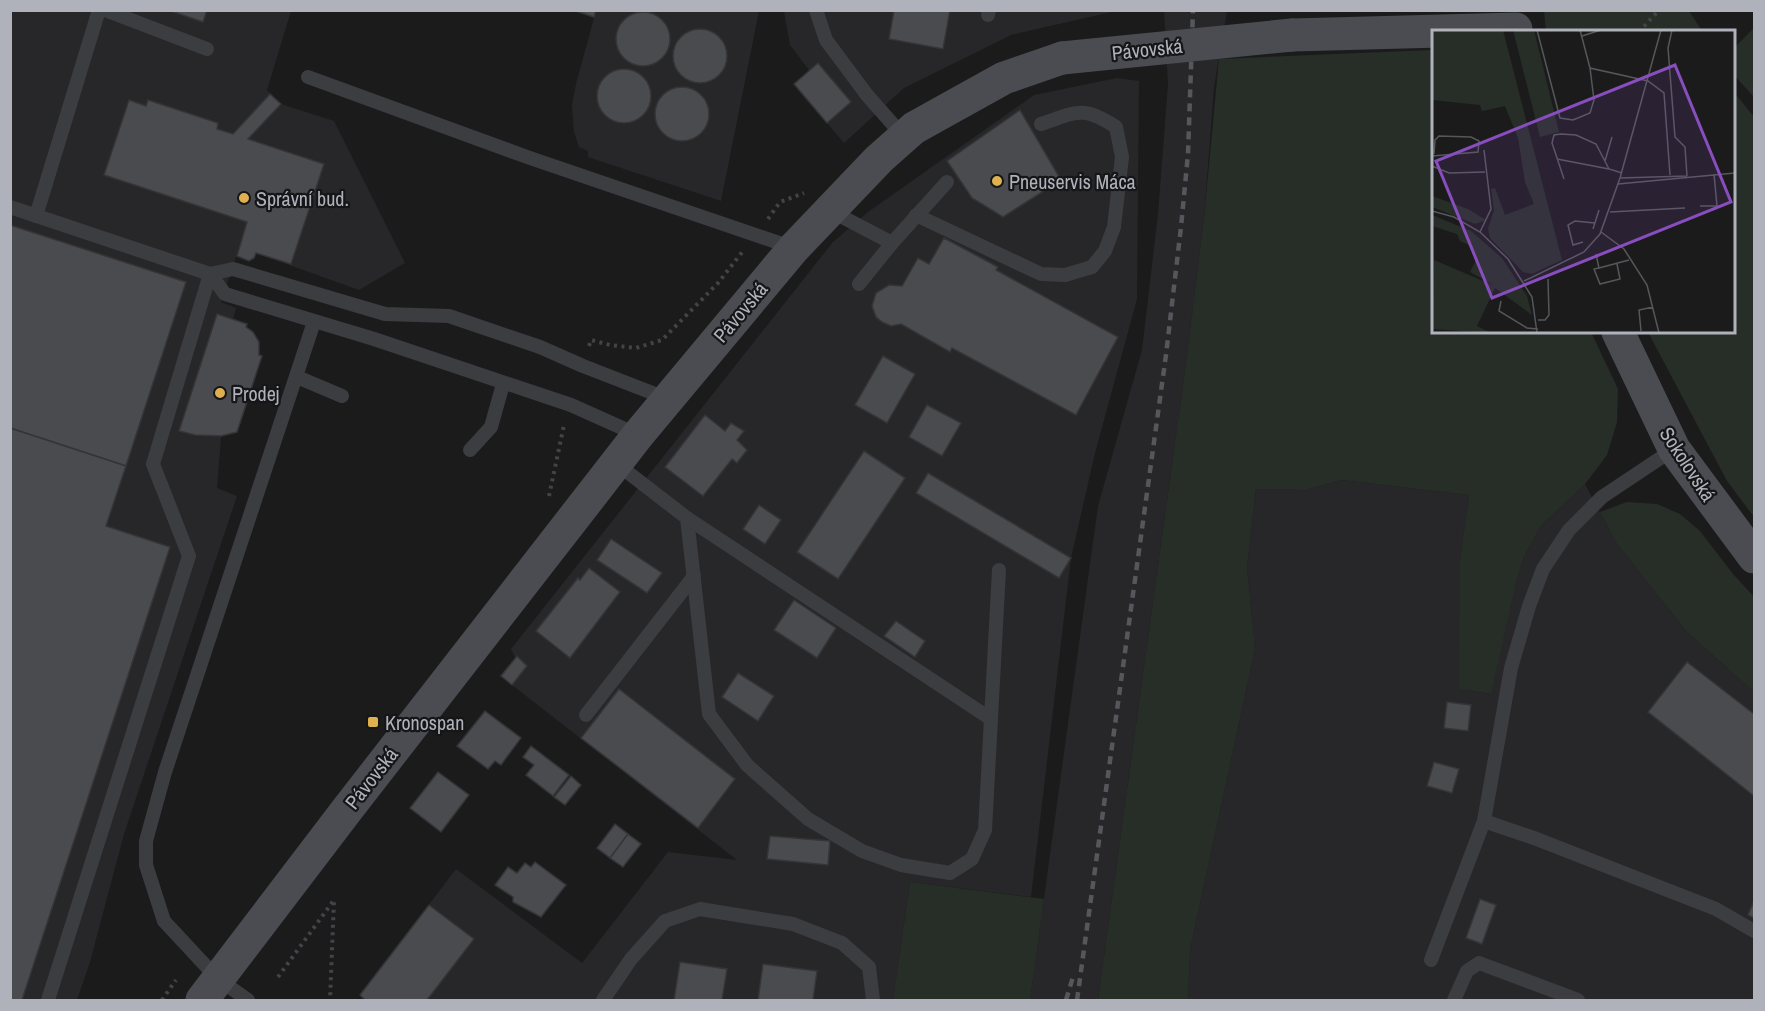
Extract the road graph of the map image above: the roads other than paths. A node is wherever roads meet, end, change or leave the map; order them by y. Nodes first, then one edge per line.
1 (99, 10) edge
2 (105, 10) edge
3 (816, 10) edge
4 (1516, 24) edge
5 (207, 50) dead end
6 (308, 78) dead end
7 (1041, 124) dead end
8 (904, 138) junction
9 (946, 182) dead end
10 (10, 207) edge
11 (829, 210) junction
12 (916, 215) junction
13 (36, 216) junction
14 (892, 243) junction
15 (794, 248) junction
16 (210, 274) junction
17 (859, 284) dead end
18 (314, 322) junction
19 (1618, 333) edge
20 (297, 377) junction
21 (504, 384) junction
22 (342, 396) dead end
23 (668, 399) junction
24 (638, 435) junction
25 (1674, 449) junction
26 (470, 450) dead end
27 (617, 464) junction
28 (687, 518) junction
29 (1755, 557) edge
30 (999, 570) dead end
31 (693, 576) junction
32 (585, 715) dead end
33 (991, 719) junction
34 (1484, 821) junction
35 (1755, 931) edge
36 (1431, 960) dead end
37 (210, 990) edge
38 (48, 1000) edge
39 (249, 1000) edge
40 (603, 1000) edge
41 (873, 1000) edge
42 (1455, 1000) edge
43 (1578, 1000) edge

1 - 13 lane
2 - 5 lane
3 - 8 lane
4 - 8 street, Pávovská, bridge
6 - 15 lane
7 - 12 lane
8 - 11 street, Pávovská
9 - 12 lane
10 - 13 lane
11 - 14 lane
11 - 15 street, Pávovská
12 - 14 lane
13 - 16 lane
14 - 17 lane
15 - 23 street, Pávovská
16 - 18 lane
16 - 23 lane
16 - 38 lane
18 - 20 lane
18 - 21 lane
19 - 25 street, Sokolovská
20 - 22 lane
20 - 37 lane
21 - 24 lane
21 - 26 lane
23 - 24 street, Pávovská
24 - 27 street, Pávovská
25 - 29 street, Sokolovská
25 - 34 lane
27 - 28 lane
27 - 37 street, Pávovská
28 - 31 lane
28 - 33 lane
30 - 33 lane
31 - 32 lane
31 - 33 lane
34 - 35 lane
34 - 36 lane
37 - 39 lane
40 - 41 lane
42 - 43 lane

